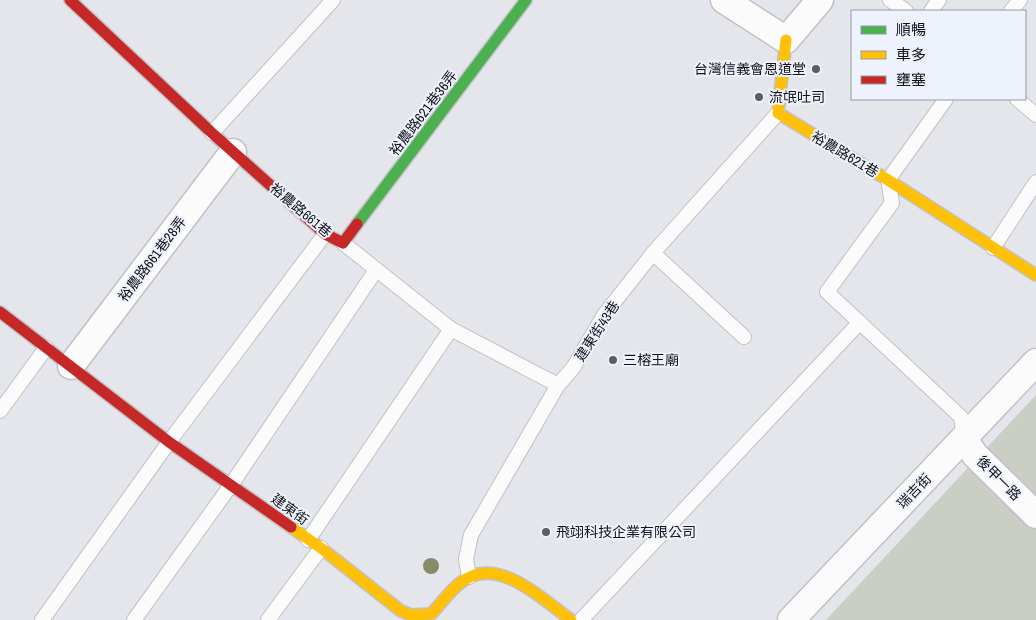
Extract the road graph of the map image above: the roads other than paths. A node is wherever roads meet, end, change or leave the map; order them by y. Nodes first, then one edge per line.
1 (70, 0) edge
2 (333, 0) edge
3 (526, 0) edge
4 (724, 0) edge
5 (820, 0) edge
6 (890, 0) edge
7 (905, 10) edge
8 (786, 40) junction
9 (945, 100) edge
10 (1018, 100) edge
11 (778, 113) junction
12 (1036, 115) edge
13 (212, 133) junction
14 (233, 152) junction
15 (888, 180) junction
16 (1036, 182) edge
17 (325, 234) junction
18 (343, 243) junction
19 (993, 248) junction
20 (653, 253) junction
21 (376, 270) junction
22 (1036, 275) edge
23 (0, 312) edge
24 (860, 322) junction
25 (451, 329) junction
26 (744, 337) dead end
27 (46, 348) junction
28 (1036, 362) edge
29 (71, 366) junction
30 (558, 384) junction
31 (0, 411) edge
32 (964, 439) junction
33 (169, 442) junction
34 (231, 485) junction
35 (1036, 515) edge
36 (308, 540) junction
37 (321, 548) junction
38 (469, 577) junction
39 (397, 616) edge
40 (433, 617) edge
41 (42, 620) edge
42 (134, 620) edge
43 (268, 620) edge
44 (570, 620) edge
45 (581, 620) edge
46 (791, 620) edge

1 - 13 street, 裕農路661巷
2 - 13 lane
3 - 18 street, 裕農路621巷36弄
4 - 8 street
5 - 8 street
6 - 7 lane
8 - 11 street
9 - 15 lane
10 - 12 lane
11 - 15 street, 裕農路621巷
11 - 20 lane, 建東街43巷
13 - 14 street, 裕農路661巷
14 - 17 street, 裕農路661巷
14 - 29 street, 裕農路661巷28弄
15 - 19 street, 裕農路621巷
15 - 24 lane
16 - 19 lane
17 - 18 street, 裕農路661巷
17 - 33 lane
18 - 21 lane, 裕農路661巷
19 - 22 street, 裕農路621巷
20 - 26 lane
20 - 30 lane, 建東街43巷
21 - 25 lane, 裕農路661巷
21 - 34 lane
23 - 27 street, 建東街
24 - 32 lane
24 - 45 lane
25 - 30 lane, 裕農路661巷
25 - 36 lane
27 - 29 street, 建東街
27 - 31 lane
28 - 32 street, 瑞吉街
29 - 33 street, 建東街
30 - 38 lane, 建東街43巷
32 - 35 street, 後甲一路
32 - 46 street, 瑞吉街
33 - 34 street, 建東街
33 - 41 lane
34 - 36 street, 建東街
34 - 42 lane
36 - 37 street, 建東街
37 - 39 street, 建東街
37 - 43 lane
38 - 40 street, 建東街
38 - 44 street
39 - 40 street, 建東街

